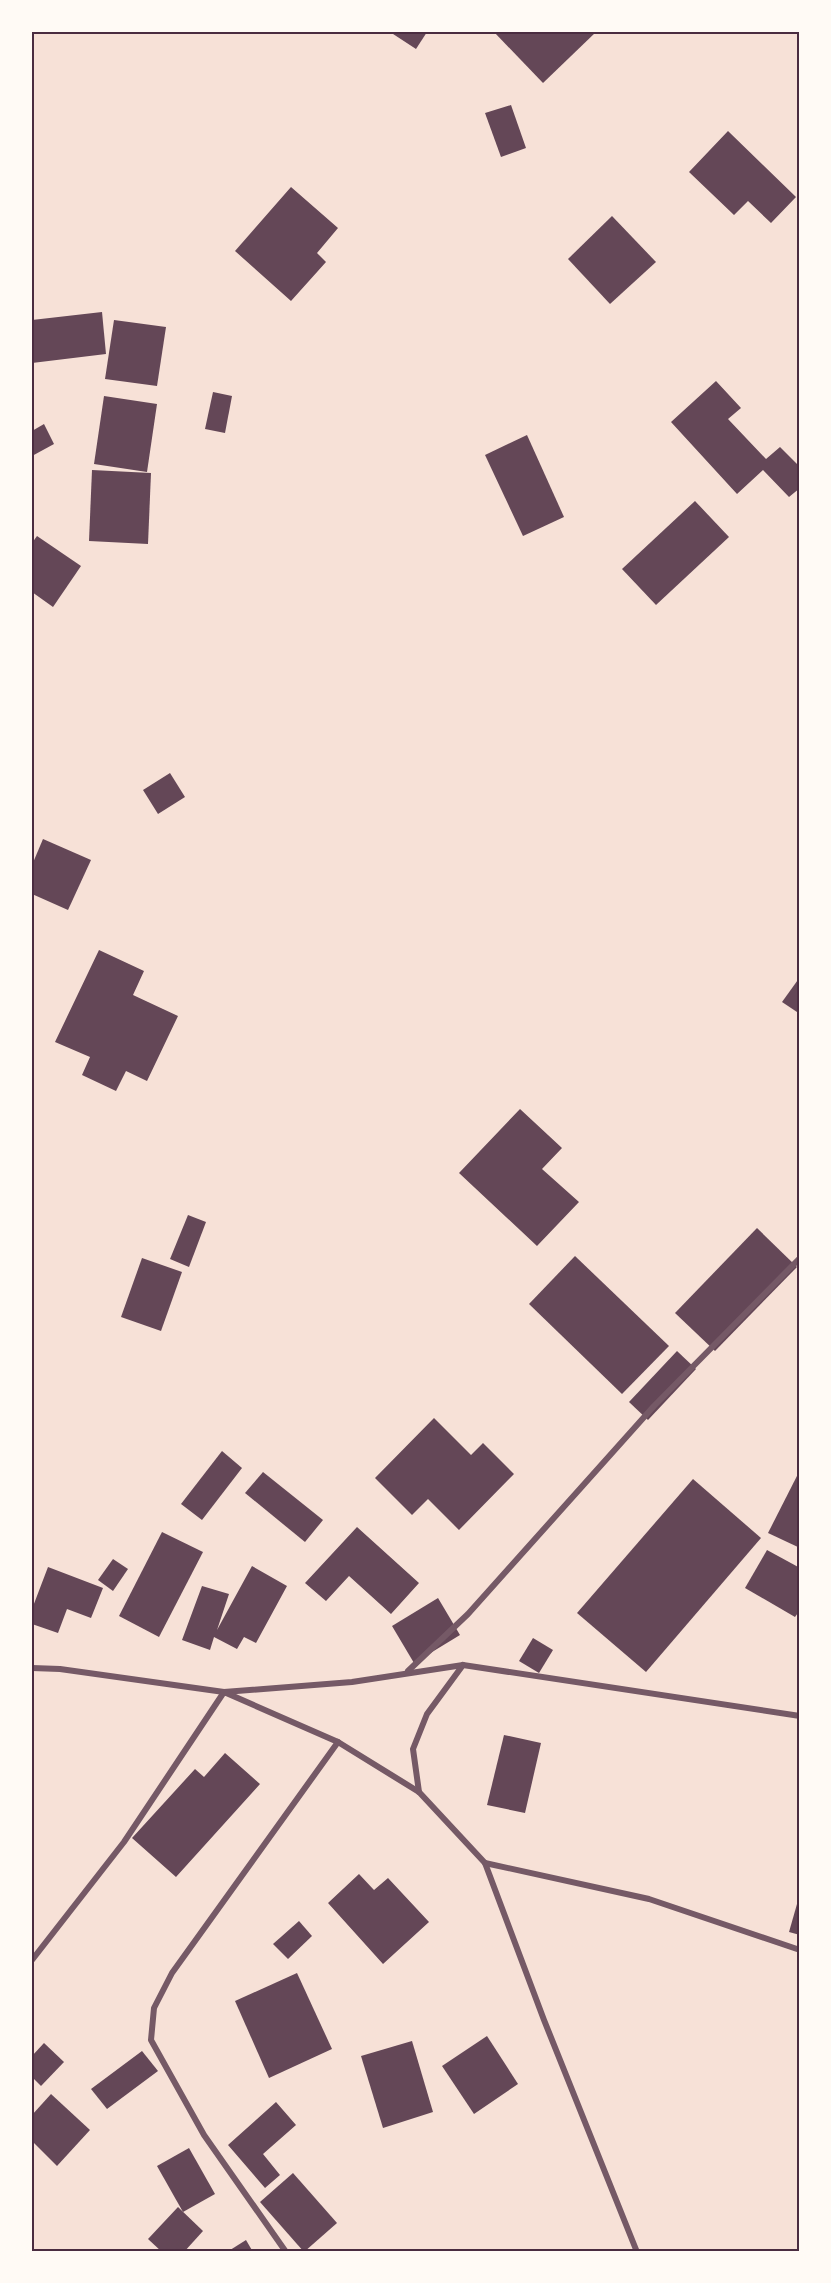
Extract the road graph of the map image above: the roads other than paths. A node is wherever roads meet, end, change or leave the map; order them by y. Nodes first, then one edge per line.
1 (800, 1258) edge
2 (463, 1665) junction
3 (32, 1668) edge
4 (408, 1672) junction
5 (224, 1692) junction
6 (800, 1716) edge
7 (338, 1742) junction
8 (419, 1792) junction
9 (485, 1863) junction
10 (800, 1950) edge
11 (32, 1960) edge
12 (286, 2252) edge
13 (637, 2252) edge

1 - 4 street
2 - 4 street
2 - 6 street
2 - 8 street
3 - 5 street
4 - 5 street
5 - 7 street
5 - 11 street
7 - 8 street
7 - 12 street
8 - 9 street
9 - 10 street
9 - 13 street

